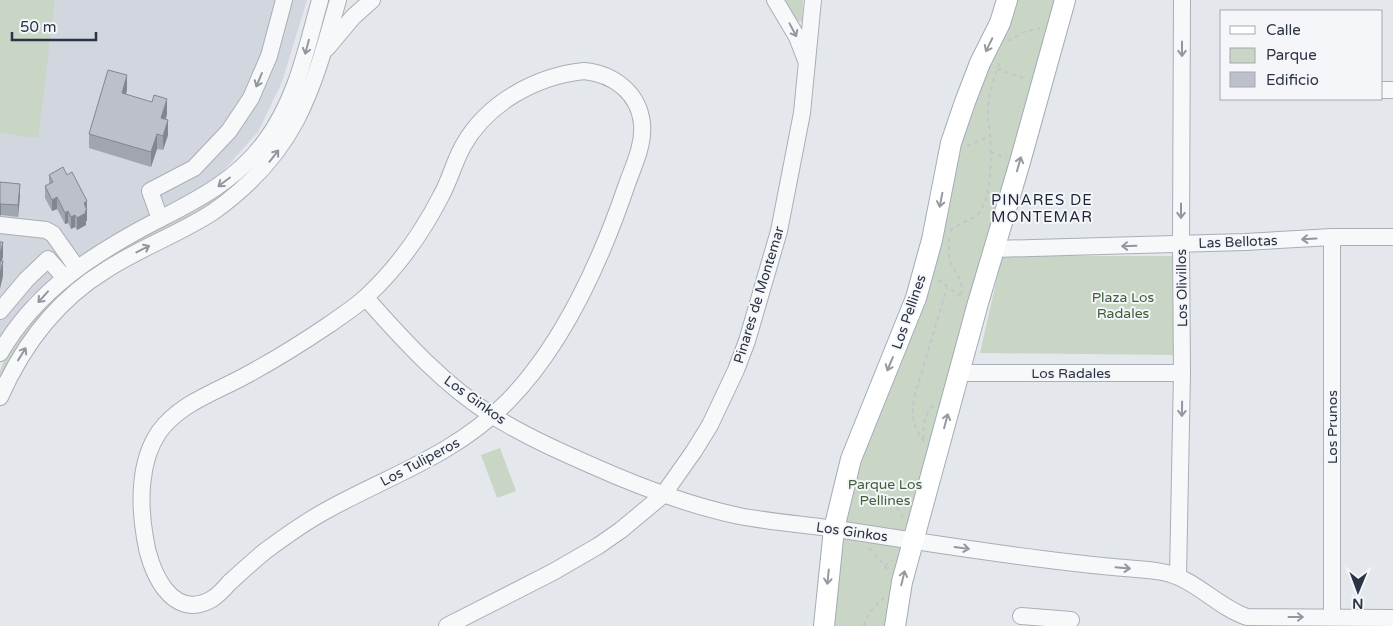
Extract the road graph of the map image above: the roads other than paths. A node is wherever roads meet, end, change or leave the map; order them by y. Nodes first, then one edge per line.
1 (284, 0) edge
2 (321, 0) edge
3 (338, 0) edge
4 (372, 0) edge
5 (775, 0) edge
6 (812, 0) edge
7 (1007, 0) edge
8 (1065, 0) edge
9 (1182, 0) edge
10 (330, 31) junction
11 (324, 52) junction
12 (807, 62) junction
13 (160, 219) junction
14 (0, 225) edge
15 (1332, 237) junction
16 (1393, 237) edge
17 (1181, 244) junction
18 (994, 249) junction
19 (71, 273) junction
20 (366, 298) junction
21 (0, 311) edge
22 (0, 353) edge
23 (959, 373) junction
24 (1182, 373) junction
25 (0, 397) edge
26 (492, 416) junction
27 (663, 495) junction
28 (834, 529) junction
29 (913, 541) junction
30 (1178, 576) junction
31 (1021, 616) dead end
32 (1332, 617) junction
33 (1393, 618) edge
34 (1071, 620) dead end
35 (821, 621) edge
36 (1247, 621) edge
37 (1042, 622) edge
38 (1375, 622) edge
39 (447, 626) edge
40 (895, 626) edge

1 -> 13 street
2 - 10 street
2 -> 13 street
3 - 10 street
4 - 11 street
5 -> 12 street, Pinares de Montemar
6 - 12 street, Pinares de Montemar
7 -> 28 main road, Los Pellines
18 -> 8 main road
9 -> 17 street, Los Olivillos
10 - 11 street
25 -> 11 street
12 - 27 street, Pinares de Montemar
13 - 19 street
14 - 19 street
15 - 16 street, Las Bellotas
15 -> 17 street, Las Bellotas
15 - 32 street, Los Prunos
17 -> 18 street, Las Bellotas
17 - 24 street, Los Olivillos
18 - 23 main road
19 - 21 street
19 -> 22 street
20 - 26 street, Los Ginkos
20 - 26 street, Los Tuliperos
20 - 26 street, Los Tuliperos
23 - 24 street, Los Radales
29 -> 23 main road
24 -> 30 street, Los Olivillos
26 - 27 street, Los Ginkos
27 - 28 street, Los Ginkos
27 - 39 street, Pinares de Montemar
28 - 29 street, Los Ginkos
28 -> 35 main road, Los Pellines
29 -> 30 street, Los Ginkos
40 -> 29 main road
30 - 36 street, Los Ginkos
31 - 37 street
36 -> 32 street, Los Ginkos
32 - 38 street, Los Ginkos
33 - 38 street, Los Ginkos
34 - 37 street

